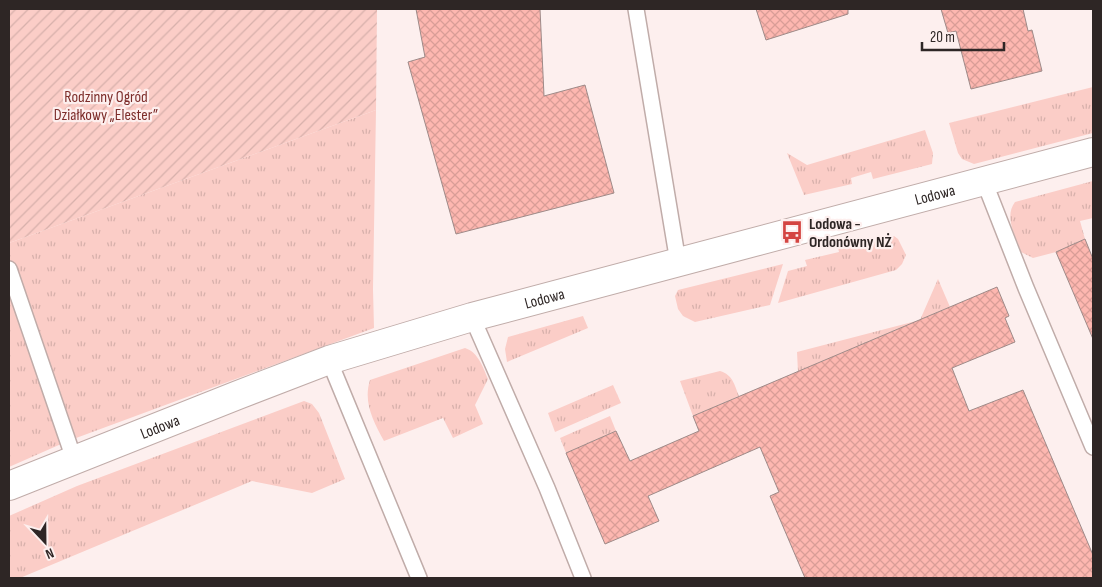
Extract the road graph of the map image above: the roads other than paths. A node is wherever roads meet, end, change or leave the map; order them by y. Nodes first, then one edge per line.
1 (636, 9) edge
2 (1093, 152) edge
3 (984, 181) junction
4 (678, 262) junction
5 (9, 270) edge
6 (472, 317) junction
7 (329, 360) junction
8 (1093, 447) edge
9 (74, 459) junction
10 (9, 486) edge
11 (419, 578) edge
12 (584, 578) edge

1 - 4 lane
2 - 3 street, Lodowa
3 - 4 street, Lodowa
3 - 8 lane
4 - 6 street, Lodowa
5 - 9 lane
6 - 7 street, Lodowa
6 - 12 lane
7 - 9 street, Lodowa
7 - 11 lane
9 - 10 street, Lodowa

